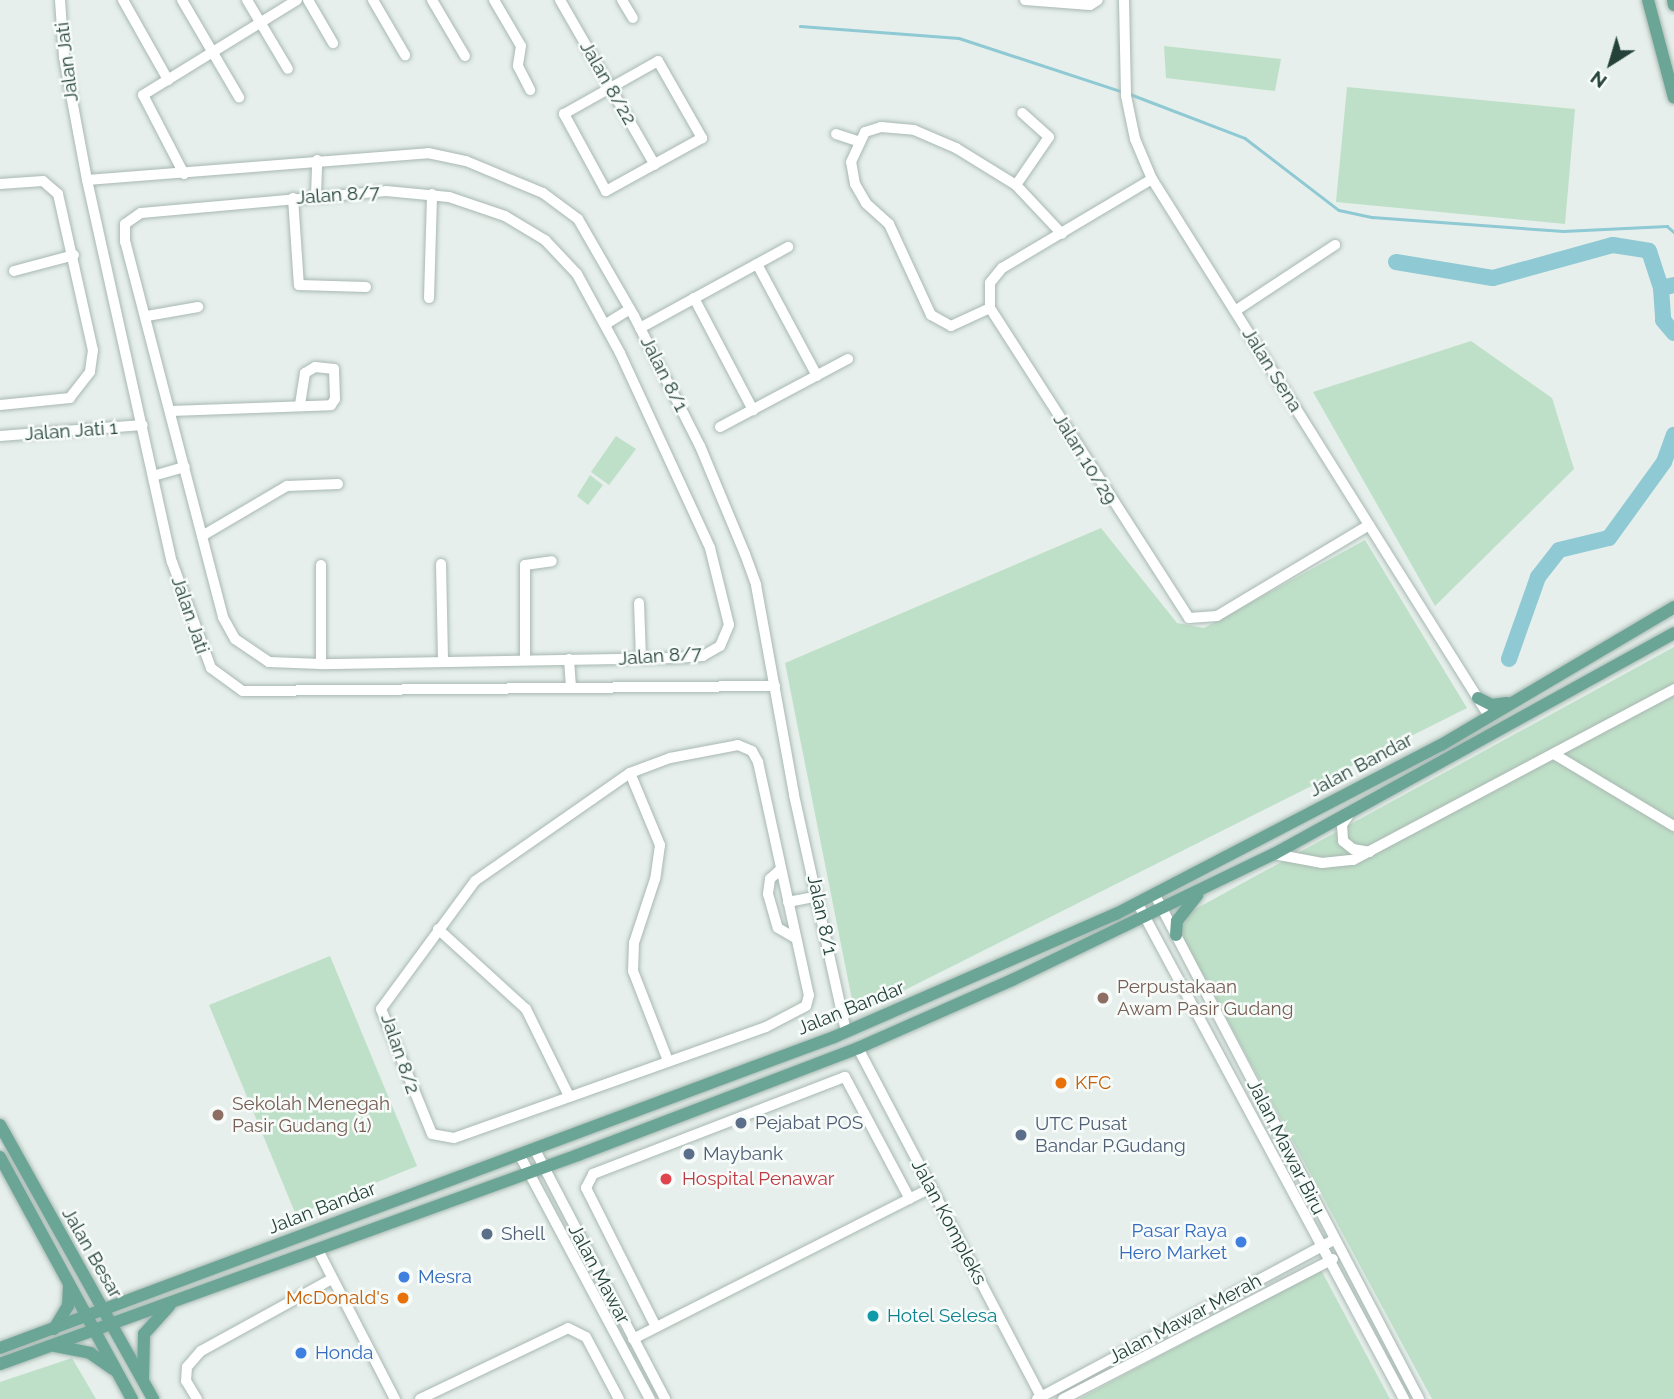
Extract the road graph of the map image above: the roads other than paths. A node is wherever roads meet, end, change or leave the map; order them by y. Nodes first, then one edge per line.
1 (60, 0) edge
2 (123, 0) edge
3 (181, 0) edge
4 (247, 0) edge
5 (298, 0) edge
6 (308, 0) edge
7 (373, 0) edge
8 (432, 0) edge
9 (494, 0) edge
10 (560, 0) edge
11 (622, 0) edge
12 (1025, 0) edge
13 (1098, 0) edge
14 (1124, 0) edge
15 (1648, 0) edge
16 (1673, 0) edge
17 (1674, 5) edge
18 (633, 18) dead end
19 (261, 22) junction
20 (333, 43) dead end
21 (212, 52) junction
22 (405, 55) dead end
23 (465, 56) dead end
24 (288, 69) dead end
25 (168, 80) junction
26 (610, 87) junction
27 (530, 90) dead end
28 (240, 97) dead end
29 (1674, 98) edge
30 (1022, 113) dead end
31 (836, 134) dead end
32 (858, 141) junction
33 (317, 160) junction
34 (655, 166) junction
35 (184, 174) junction
36 (1152, 179) junction
37 (86, 180) junction
38 (0, 184) edge
39 (1016, 185) junction
40 (432, 194) junction
41 (316, 196) junction
42 (293, 198) junction
43 (1062, 234) junction
44 (1335, 245) dead end
45 (788, 247) dead end
46 (74, 255) junction
47 (757, 264) junction
48 (13, 271) dead end
49 (366, 286) dead end
50 (429, 298) dead end
51 (694, 298) junction
52 (198, 307) dead end
53 (990, 308) junction
54 (630, 309) junction
55 (1235, 311) junction
56 (147, 316) junction
57 (606, 324) junction
58 (640, 328) junction
59 (848, 359) dead end
60 (817, 376) junction
61 (300, 404) junction
62 (0, 405) edge
63 (753, 410) junction
64 (171, 411) junction
65 (143, 425) junction
66 (720, 427) dead end
67 (0, 436) edge
68 (185, 467) junction
69 (153, 476) junction
70 (338, 484) dead end
71 (1369, 525) junction
72 (202, 536) junction
73 (552, 561) dead end
74 (441, 564) dead end
75 (321, 565) dead end
76 (639, 603) dead end
77 (1674, 607) edge
78 (1674, 633) edge
79 (641, 658) junction
80 (569, 659) junction
81 (525, 660) junction
82 (443, 661) junction
83 (321, 664) junction
84 (775, 686) junction
85 (571, 688) junction
86 (1674, 689) edge
87 (1478, 698) junction
88 (1517, 700) junction
89 (1526, 715) junction
90 (1489, 716) junction
91 (1468, 747) junction
92 (1554, 754) junction
93 (630, 773) junction
94 (1353, 810) junction
95 (1674, 826) edge
96 (1371, 852) junction
97 (1274, 854) junction
98 (781, 869) junction
99 (1199, 892) junction
100 (1155, 895) junction
101 (818, 896) junction
102 (788, 902) junction
103 (1138, 904) junction
104 (1163, 909) junction
105 (1145, 917) junction
106 (438, 929) junction
107 (1176, 935) junction
108 (795, 938) junction
109 (846, 1032) junction
110 (858, 1048) junction
111 (668, 1061) junction
112 (569, 1096) junction
113 (0, 1125) edge
114 (534, 1149) junction
115 (519, 1154) junction
116 (0, 1157) edge
117 (544, 1167) junction
118 (528, 1173) junction
119 (931, 1188) junction
120 (909, 1199) junction
121 (1334, 1240) junction
122 (1320, 1247) junction
123 (318, 1250) junction
124 (1342, 1254) junction
125 (1328, 1261) junction
126 (332, 1279) junction
127 (69, 1284) junction
128 (89, 1285) junction
129 (172, 1303) junction
130 (121, 1304) junction
131 (103, 1310) junction
132 (87, 1316) junction
133 (111, 1325) junction
134 (656, 1327) junction
135 (53, 1329) junction
136 (94, 1331) junction
137 (634, 1339) junction
138 (51, 1346) junction
139 (0, 1348) edge
140 (0, 1364) edge
141 (117, 1373) junction
142 (143, 1381) junction
143 (1039, 1398) edge
144 (132, 1399) edge
145 (153, 1399) edge
146 (197, 1399) edge
147 (395, 1399) edge
148 (420, 1399) edge
149 (619, 1399) edge
150 (650, 1399) edge
151 (665, 1399) edge
152 (1063, 1399) edge
153 (1404, 1399) edge
154 (1419, 1399) edge

1 - 37 street, Jalan Jati
2 - 25 street
3 - 21 street
4 - 19 street
5 - 19 street
6 - 20 street
7 - 22 street
8 - 23 street
9 - 27 street
10 - 26 street, Jalan 8/22
11 - 18 street
12 - 13 street
14 - 36 street, Jalan Sena
15 - 29 main road
16 - 17 main road
19 - 21 street
19 - 24 street
21 - 25 street
21 - 28 street
25 - 35 street
26 - 34 street, Jalan 8/22
26 - 34 street
26 - 34 street
30 - 39 street
31 - 32 street
32 - 39 street
32 - 53 street
33 - 35 street, Jalan 8/1
33 - 41 street
33 - 54 street, Jalan 8/1
35 - 37 street, Jalan 8/1
36 - 43 street
36 - 55 street, Jalan Sena
37 - 65 street, Jalan Jati
38 - 46 street
39 - 43 street
40 - 41 street, Jalan 8/7
40 - 50 street
40 - 57 street, Jalan 8/7
41 - 42 street, Jalan 8/7
42 - 49 street
42 - 56 street, Jalan 8/7
43 - 53 street
44 - 55 street
45 - 47 street
46 - 48 street
46 - 62 street
47 - 51 street
47 - 60 street
51 - 58 street
51 - 63 street
52 - 56 street
53 - 71 street, Jalan 10/29
54 - 57 street
54 - 58 street, Jalan 8/1
55 - 71 street, Jalan Sena
56 - 64 street, Jalan 8/7
57 - 79 street, Jalan 8/7
58 - 84 street, Jalan 8/1
59 - 60 street
60 - 63 street
61 - 61 street
61 - 64 street
63 - 66 street
64 - 68 street, Jalan 8/7
65 - 67 street, Jalan Jati 1
65 - 69 street, Jalan Jati
68 - 69 street
68 - 72 street, Jalan 8/7
69 - 85 street, Jalan Jati
70 - 72 street
71 - 87 street, Jalan Sena
72 - 83 street, Jalan 8/7
73 - 81 street
74 - 82 street
75 - 83 street
76 - 79 street
77 - 88 main road, Jalan Bandar
78 - 89 main road, Jalan Bandar
79 - 80 street, Jalan 8/7
80 - 81 street, Jalan 8/7
80 - 85 street
81 - 82 street, Jalan 8/7
82 - 83 street, Jalan 8/7
84 - 85 street, Jalan Jati
84 - 101 street, Jalan 8/1
86 - 92 street
87 - 88 main road
87 - 90 street, Jalan Sena
88 - 90 main road, Jalan Bandar
89 - 90 main road
89 - 91 main road, Jalan Bandar
90 - 91 main road
90 - 100 main road, Jalan Bandar
91 - 94 main road, Jalan Bandar
92 - 95 street
92 - 96 street
93 - 98 street, Jalan 8/2
93 - 106 street, Jalan 8/2
93 - 111 street
94 - 96 street
94 - 97 main road, Jalan Bandar
96 - 97 street
97 - 99 main road, Jalan Bandar
98 - 102 street, Jalan 8/2
98 - 108 street
99 - 104 main road, Jalan Bandar
99 - 107 main road
100 - 103 main road, Jalan Bandar
100 - 104 street, Jalan Mawar Biru
101 - 102 street
101 - 109 street, Jalan 8/1
102 - 108 street, Jalan 8/2
103 - 105 street, Jalan Mawar Biru
103 - 109 main road, Jalan Bandar
104 - 105 main road, Jalan Bandar
104 - 107 street, Jalan Mawar Biru
105 - 110 main road, Jalan Bandar
105 - 122 street, Jalan Mawar Biru
106 - 112 street
106 - 112 street, Jalan 8/2
107 - 121 street, Jalan Mawar Biru
108 - 111 street, Jalan 8/2
109 - 114 main road, Jalan Bandar
110 - 117 main road, Jalan Bandar
110 - 119 street, Jalan Kompleks
111 - 112 street, Jalan 8/2
113 - 128 main road, Jalan Besar
114 - 115 main road, Jalan Bandar
114 - 117 street, Jalan Mawar
115 - 118 street, Jalan Mawar
115 - 130 main road, Jalan Bandar
116 - 127 main road, Jalan Besar
117 - 118 main road, Jalan Bandar
117 - 137 street, Jalan Mawar
118 - 123 main road, Jalan Bandar
118 - 150 street, Jalan Mawar
119 - 120 street
119 - 143 street, Jalan Kompleks
120 - 134 street
120 - 134 street
121 - 122 street, Jalan Mawar Merah
121 - 124 street, Jalan Mawar Biru
122 - 125 street, Jalan Mawar Biru
122 - 143 street, Jalan Mawar Merah
123 - 126 street, Jalan Bandar
123 - 129 main road, Jalan Bandar
124 - 125 street, Jalan Mawar Merah
124 - 154 street, Jalan Mawar Biru
125 - 152 street, Jalan Mawar Merah
125 - 153 street, Jalan Mawar Biru
126 - 146 street
126 - 147 street, Jalan Bandar
127 - 132 main road, Jalan Besar
127 - 135 main road
128 - 130 main road
128 - 131 main road, Jalan Besar
129 - 133 main road, Jalan Bandar
129 - 142 main road
130 - 131 main road, Jalan Bandar
131 - 132 main road, Jalan Bandar
131 - 133 main road, Jalan Besar
132 - 135 main road, Jalan Bandar
132 - 136 main road, Jalan Besar
133 - 136 main road, Jalan Bandar
133 - 142 main road, Jalan Besar
134 - 137 street
135 - 139 main road, Jalan Bandar
136 - 138 main road, Jalan Bandar
136 - 141 main road, Jalan Besar
137 - 151 street, Jalan Mawar
138 - 140 main road, Jalan Bandar
138 - 141 main road
141 - 144 main road, Jalan Besar
142 - 145 main road, Jalan Besar
148 - 149 street

